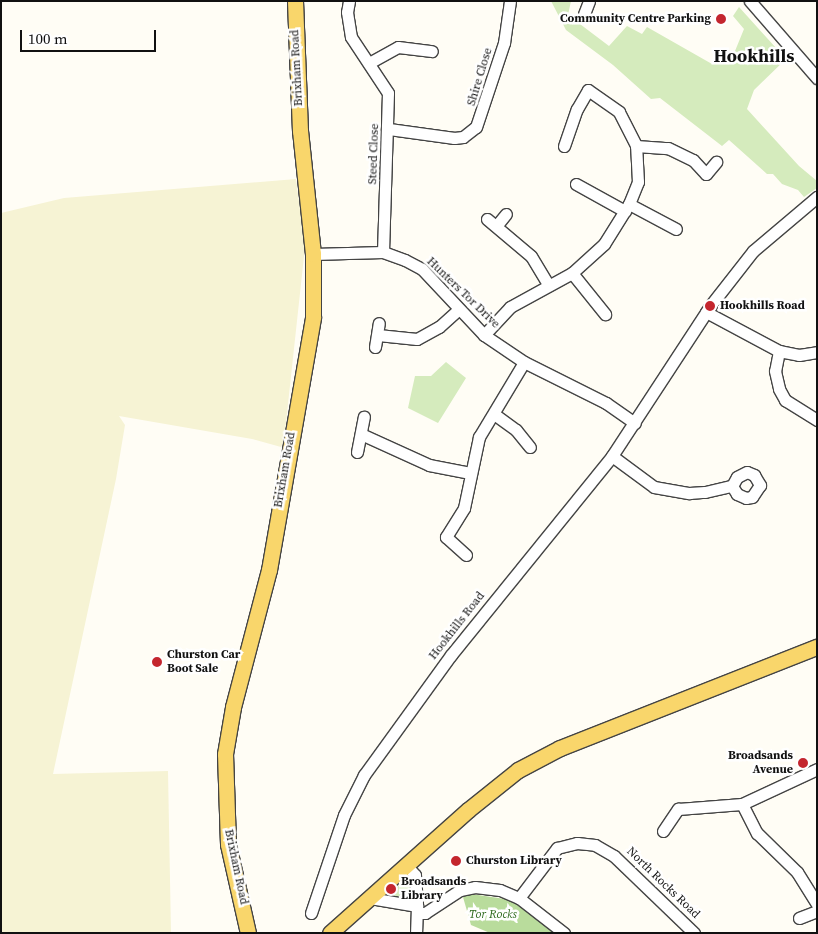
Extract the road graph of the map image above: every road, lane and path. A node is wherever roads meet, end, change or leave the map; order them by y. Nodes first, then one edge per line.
1 (294, 1) edge
2 (350, 1) edge
3 (510, 1) edge
4 (589, 1) edge
5 (750, 1) edge
6 (584, 14) dead end
7 (432, 51) dead end
8 (369, 63) junction
9 (817, 78) edge
10 (389, 129) junction
11 (564, 146) dead end
12 (636, 146) junction
13 (716, 162) dead end
14 (576, 184) dead end
15 (817, 197) edge
16 (627, 208) junction
17 (506, 214) dead end
18 (676, 228) dead end
19 (383, 252) junction
20 (313, 254) junction
21 (572, 273) junction
22 (548, 284) junction
23 (458, 310) junction
24 (706, 312) junction
25 (605, 314) dead end
26 (379, 323) dead end
27 (484, 335) junction
28 (779, 351) junction
29 (817, 352) edge
30 (524, 362) junction
31 (494, 414) junction
32 (364, 417) dead end
33 (817, 420) edge
34 (635, 423) junction
35 (361, 434) junction
36 (530, 447) dead end
37 (357, 452) dead end
38 (612, 456) junction
39 (470, 472) junction
40 (732, 486) dead end
41 (466, 555) dead end
42 (817, 647) edge
43 (817, 769) edge
44 (742, 804) junction
45 (663, 831) dead end
46 (406, 865) junction
47 (370, 898) junction
48 (519, 898) junction
49 (817, 904) edge
50 (417, 910) junction
51 (817, 911) edge
52 (312, 913) dead end
53 (799, 918) dead end
54 (248, 933) edge
55 (330, 933) edge
56 (416, 933) edge
57 (564, 933) edge
58 (694, 933) edge

1 - 20 main road, Brixham Road
2 - 8 street, Steed Close
3 - 10 street, Shire Close
4 - 6 street
5 - 9 street
7 - 8 street
8 - 10 street, Steed Close
10 - 19 street, Steed Close
11 - 12 street
12 - 13 street
12 - 16 street
14 - 16 street
15 - 24 street, Hookhills Road
16 - 18 street
16 - 21 street
17 - 22 street
19 - 20 street, Hunters Tor Drive
19 - 23 street, Hunters Tor Drive
20 - 54 main road, Brixham Road
21 - 22 street
21 - 25 street
22 - 27 street
23 - 26 street
23 - 27 street, Hunters Tor Drive
24 - 28 street
24 - 34 street, Hookhills Road
27 - 30 street, Hunters Tor Drive
28 - 29 street
28 - 33 street
30 - 31 street
30 - 34 street, Hunters Tor Drive
31 - 36 street
31 - 39 street
32 - 35 street
34 - 38 street, Hookhills Road
35 - 37 street
35 - 39 street
38 - 40 street
38 - 52 street, Hookhills Road
39 - 41 street
42 - 46 main road
43 - 44 street
44 - 45 street
44 - 49 street
46 - 47 main road
46 - 50 street
47 - 50 street
47 - 55 main road
48 - 50 street
48 - 57 street
48 - 58 street, North Rocks Road
50 - 56 street
51 - 53 street

